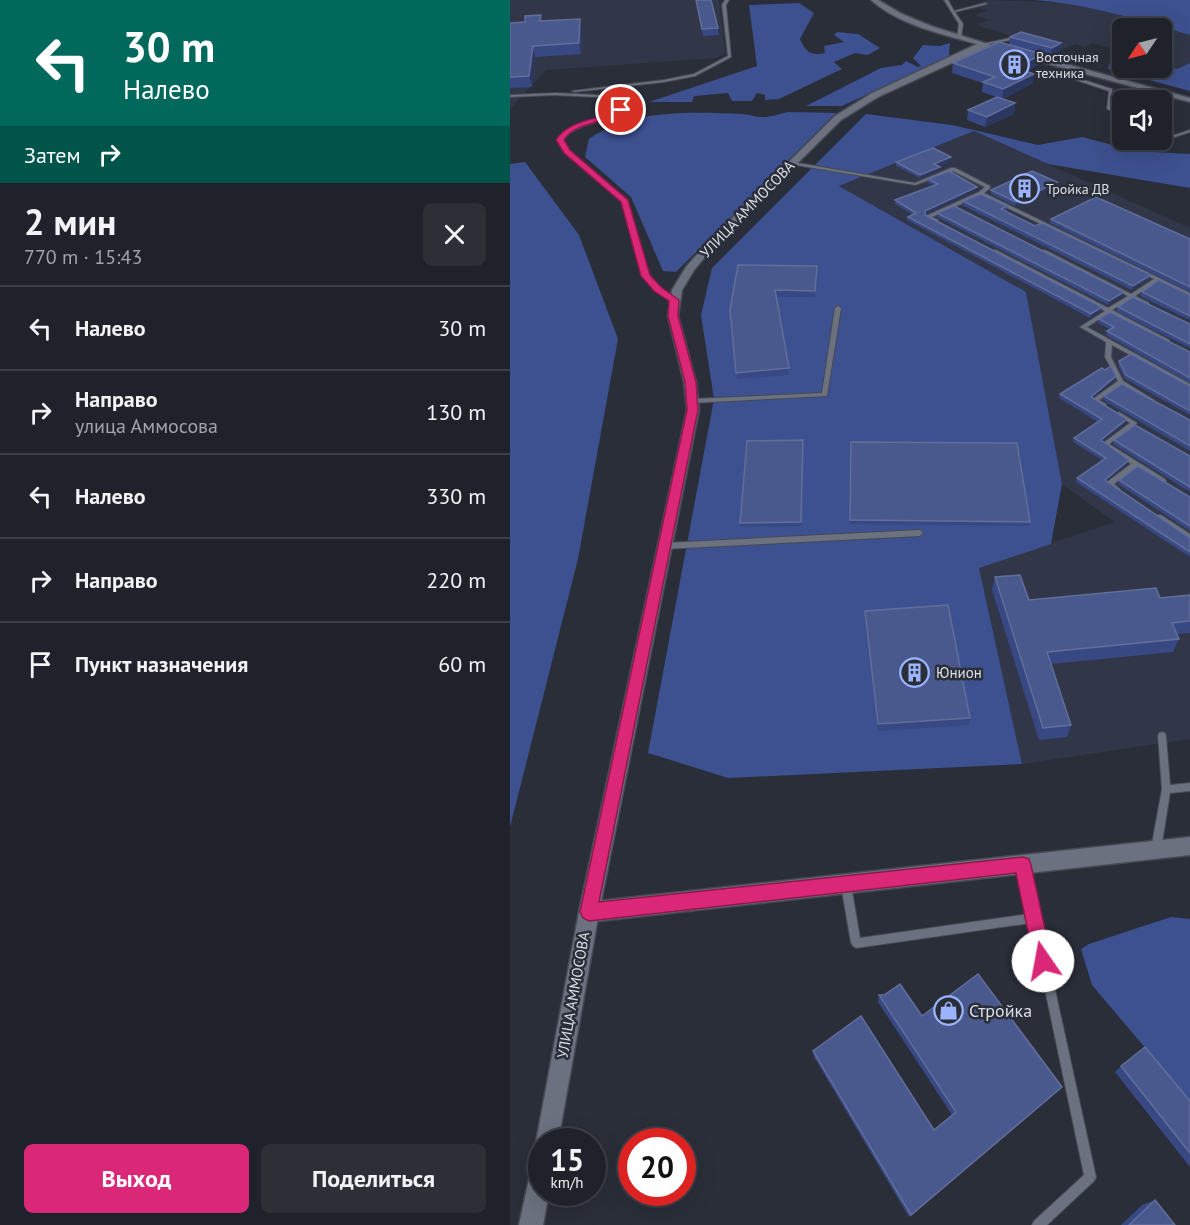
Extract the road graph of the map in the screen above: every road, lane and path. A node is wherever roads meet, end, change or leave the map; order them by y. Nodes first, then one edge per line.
1 (727, 0) edge
2 (874, 0) edge
3 (946, 0) edge
4 (985, 4) dead end
5 (953, 12) junction
6 (959, 37) junction
7 (1015, 38) edge
8 (984, 44) junction
9 (1006, 50) edge
10 (1017, 53) edge
11 (1071, 68) junction
12 (620, 85) junction
13 (555, 94) junction
14 (510, 96) edge
15 (618, 97) junction
16 (1190, 100) edge
17 (1112, 110) edge
18 (1190, 131) edge
19 (1172, 135) edge
20 (792, 163) junction
21 (981, 192) junction
22 (953, 205) junction
23 (964, 211) edge
24 (939, 223) edge
25 (1037, 248) edge
26 (992, 250) edge
27 (1158, 279) junction
28 (1190, 295) edge
29 (1131, 296) junction
30 (674, 300) junction
31 (1151, 305) edge
32 (838, 308) dead end
33 (1109, 310) junction
34 (1109, 341) junction
35 (1170, 342) edge
36 (1121, 382) junction
37 (1190, 386) edge
38 (692, 401) junction
39 (1161, 405) edge
40 (1134, 423) junction
41 (1143, 429) edge
42 (1136, 464) junction
43 (1172, 487) edge
44 (1127, 496) edge
45 (1154, 514) edge
46 (920, 533) dead end
47 (1190, 537) edge
48 (664, 546) junction
49 (1162, 736) dead end
50 (1190, 787) edge
51 (1166, 789) junction
52 (1190, 846) edge
53 (1156, 850) junction
54 (1023, 865) junction
55 (846, 884) junction
56 (589, 912) junction
57 (1034, 918) junction
58 (550, 1128) edge
59 (535, 1206) edge
60 (1043, 1223) edge
61 (531, 1225) edge

1 - 12 lane
2 - 6 street
3 - 5 lane
4 - 5 lane
5 - 6 lane
6 - 8 street
7 - 8 lane
8 - 9 street
8 - 20 street, УЛИЦА АММОСОВА
10 - 11 street
11 - 16 street
11 - 17 lane
12 - 13 lane
12 - 15 lane
13 - 14 lane
13 - 15 lane
15 - 30 lane
18 - 19 lane
20 - 21 lane
20 - 30 street, УЛИЦА АММОСОВА
21 - 22 lane
21 - 27 lane
22 - 23 lane
22 - 24 lane
25 - 29 lane
26 - 33 lane
27 - 28 lane
27 - 29 lane
29 - 31 lane
29 - 33 lane
30 - 38 street, УЛИЦА АММОСОВА
32 - 38 lane
33 - 34 lane
33 - 35 lane
34 - 36 lane
34 - 37 lane
36 - 39 lane
36 - 40 lane
38 - 48 street, УЛИЦА АММОСОВА
40 - 41 lane
40 - 42 lane
42 - 43 lane
42 - 44 lane
45 - 47 lane
46 - 48 lane
48 - 56 street, УЛИЦА АММОСОВА
49 - 51 lane
50 - 51 lane
51 - 53 lane
52 - 53 street
53 - 54 street
54 - 55 street
54 - 57 lane
55 - 56 street
55 - 57 lane
56 - 58 street, УЛИЦА АММОСОВА
57 - 60 lane
59 - 61 street

